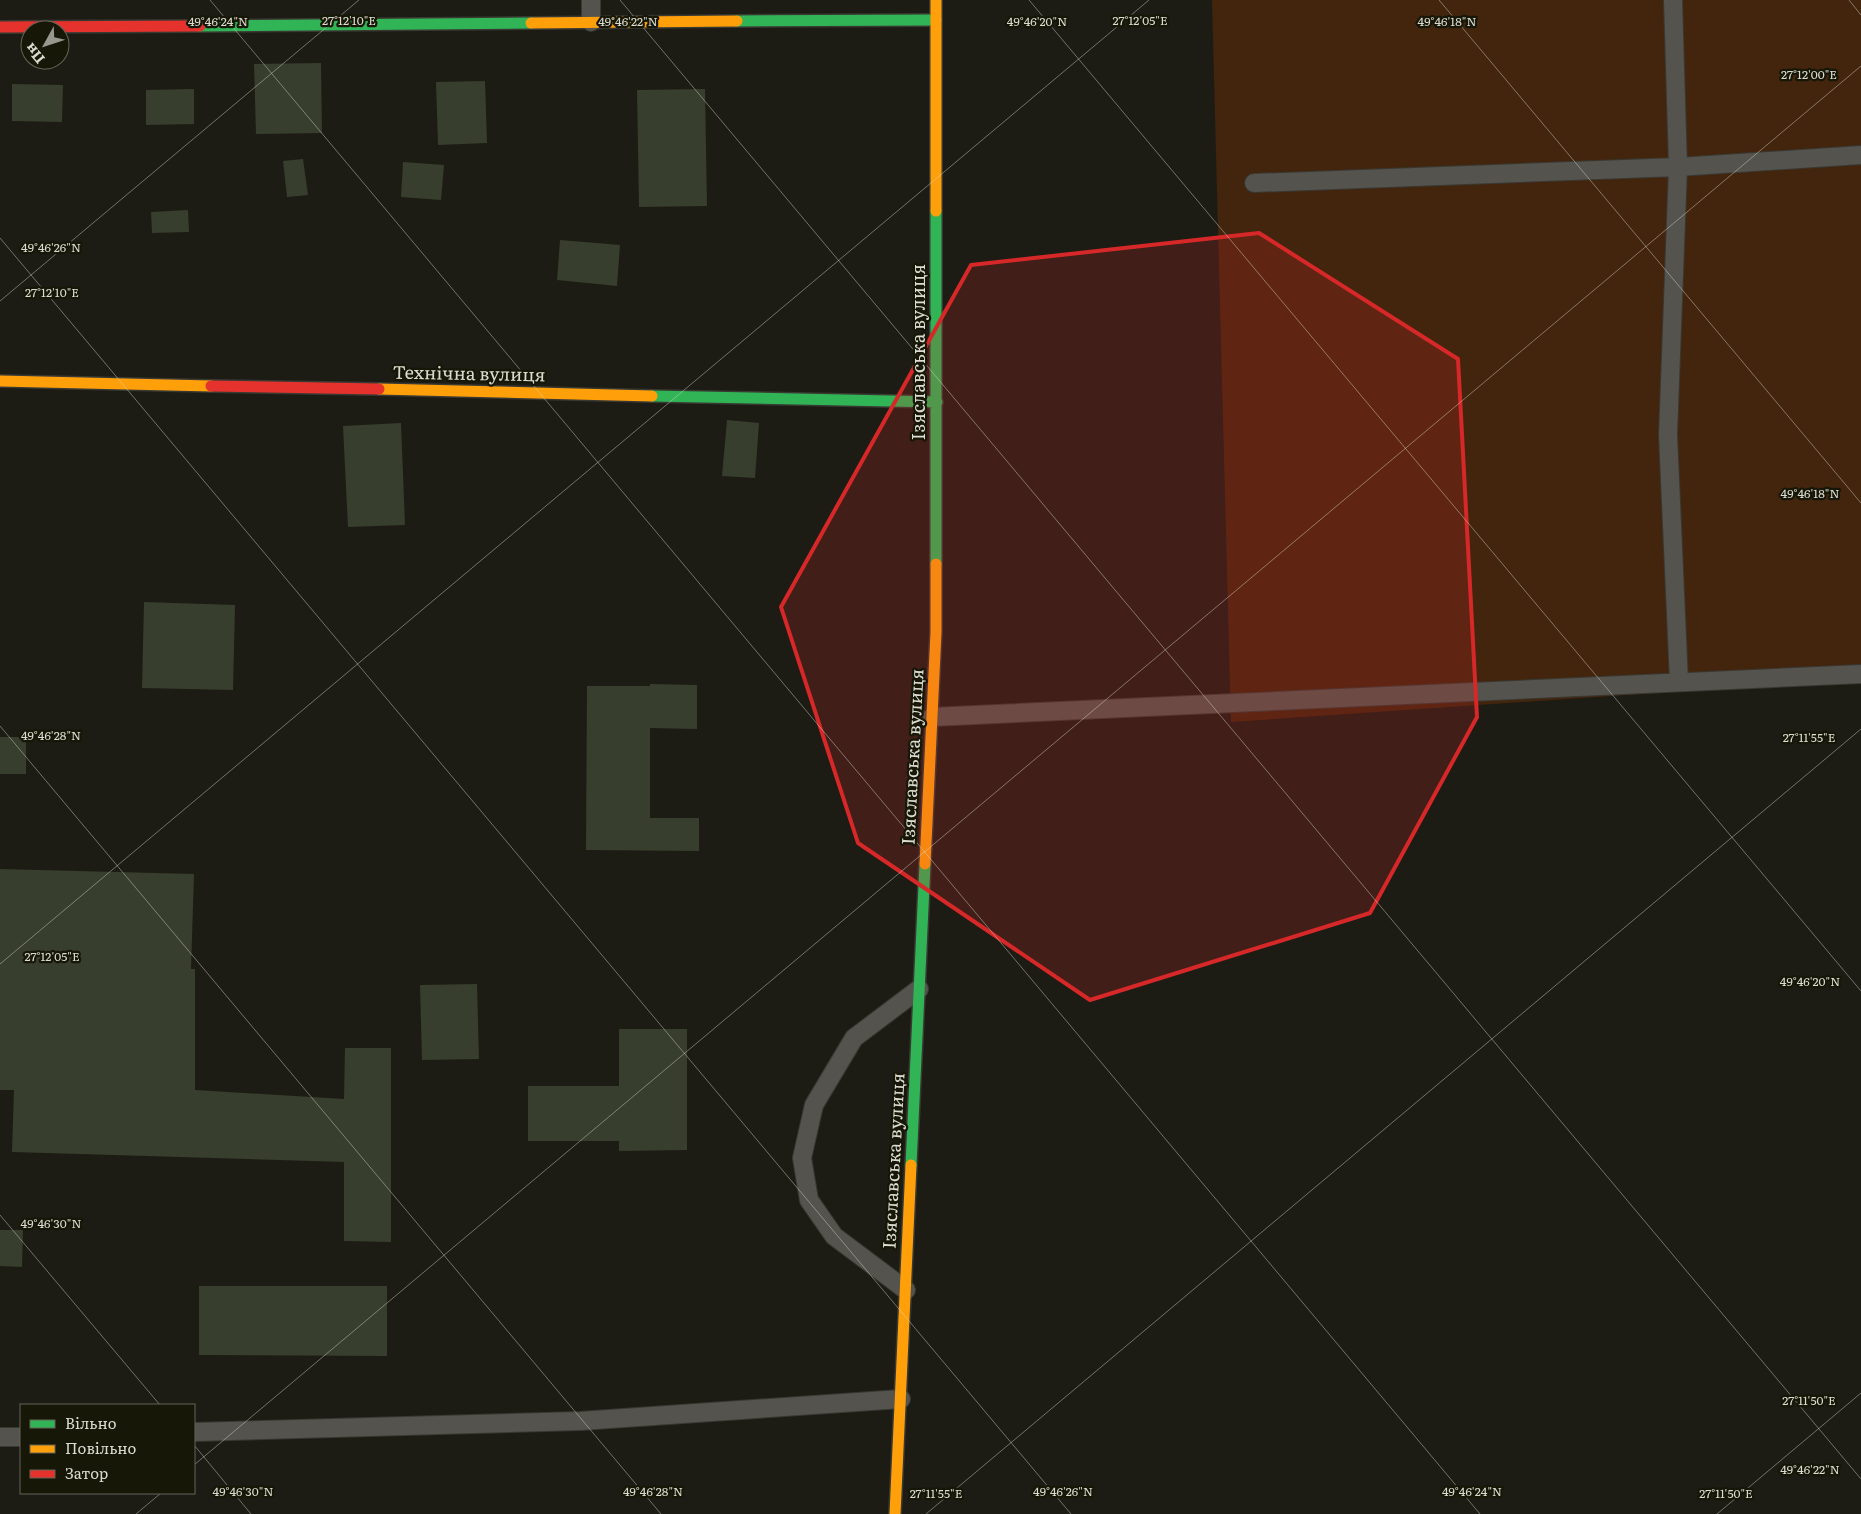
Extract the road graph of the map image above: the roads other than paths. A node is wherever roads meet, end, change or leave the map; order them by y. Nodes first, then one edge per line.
1 (591, 0) edge
2 (936, 0) edge
3 (1673, 0) edge
4 (936, 20) junction
5 (591, 22) junction
6 (0, 26) edge
7 (1861, 155) edge
8 (1678, 167) junction
9 (1254, 183) dead end
10 (0, 381) edge
11 (937, 402) junction
12 (1861, 674) edge
13 (1679, 682) junction
14 (932, 717) junction
15 (920, 989) junction
16 (906, 1290) junction
17 (901, 1399) junction
18 (195, 1432) edge
19 (20, 1436) edge
20 (0, 1437) edge
21 (895, 1514) edge

1 - 5 lane
2 - 4 street, Ізяславська вулиця
3 - 8 lane
4 - 5 street
4 - 11 street, Ізяславська вулиця
5 - 6 street
7 - 8 lane
8 - 9 lane
8 - 13 lane
10 - 11 street, Технічна вулиця
11 - 14 street, Ізяславська вулиця
12 - 13 lane
13 - 14 lane
14 - 15 street, Ізяславська вулиця
15 - 16 street, Ізяславська вулиця
15 - 16 lane
16 - 17 street, Ізяславська вулиця
17 - 18 lane
17 - 21 street, Ізяславська вулиця
19 - 20 lane

